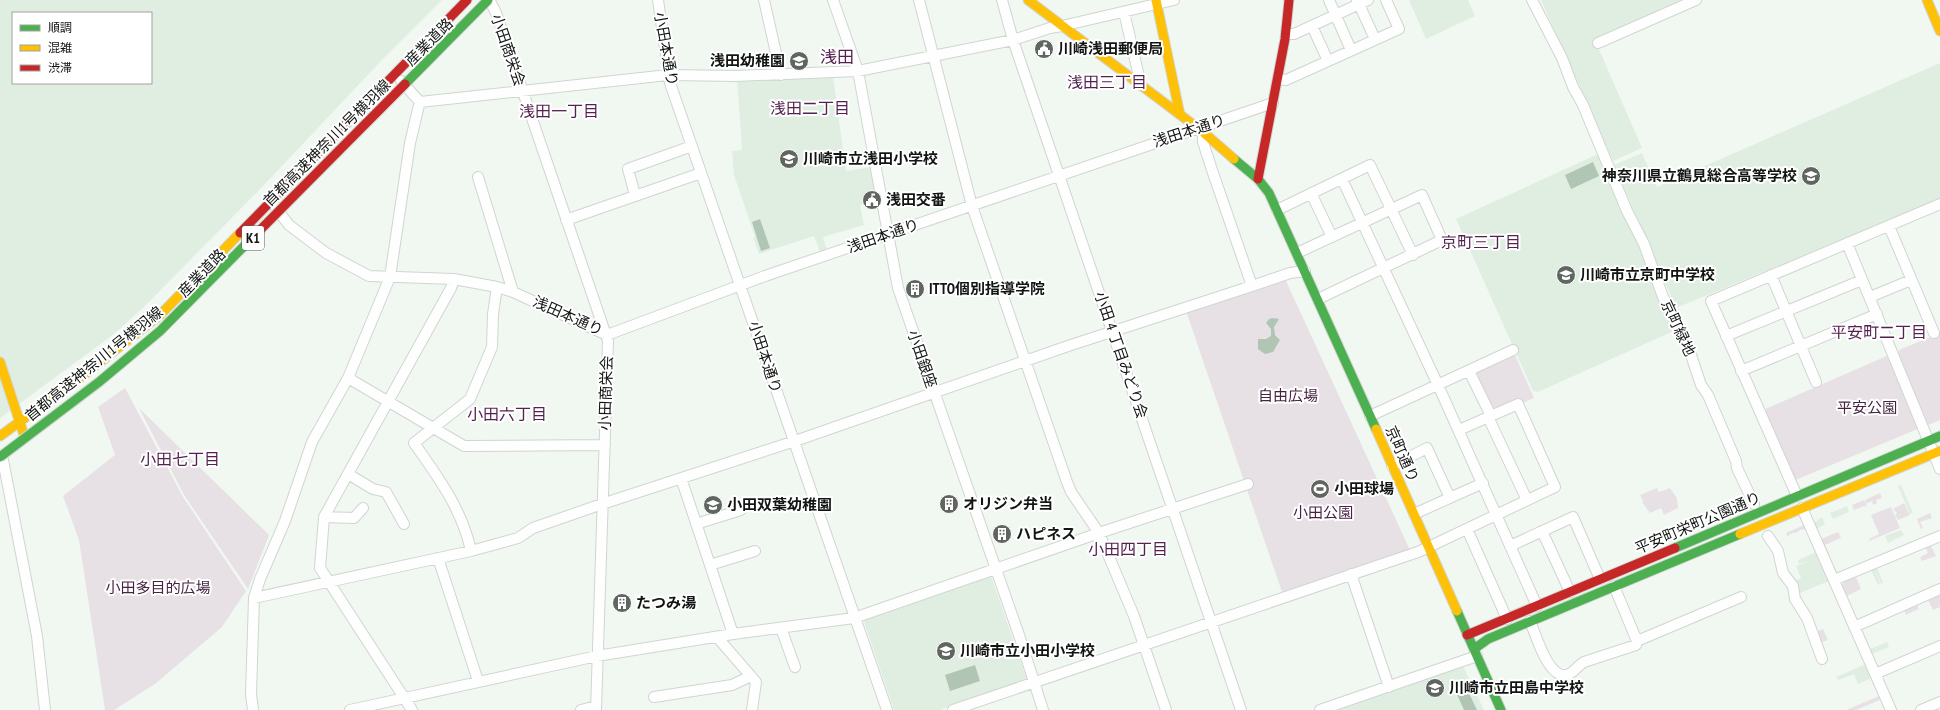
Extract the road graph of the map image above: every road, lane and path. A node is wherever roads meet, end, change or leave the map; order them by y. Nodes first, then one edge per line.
1 (467, 0) edge
2 (474, 0) edge
3 (490, 0) edge
4 (658, 0) edge
5 (764, 0) edge
6 (833, 0) edge
7 (919, 0) edge
8 (1002, 0) edge
9 (1028, 0) edge
10 (1174, 0) edge
11 (1289, 0) edge
12 (1329, 0) edge
13 (1386, 0) edge
14 (1532, 0) edge
15 (1696, 0) edge
16 (1927, 0) edge
17 (1936, 0) edge
18 (1361, 1) edge
19 (1156, 2) edge
20 (1940, 10) edge
21 (1124, 12) junction
22 (1335, 16) junction
23 (1062, 26) junction
24 (1312, 26) junction
25 (1940, 31) edge
26 (1286, 34) junction
27 (1375, 39) junction
28 (1012, 40) junction
29 (1598, 43) dead end
30 (1351, 50) junction
31 (934, 56) junction
32 (1328, 61) junction
33 (858, 71) junction
34 (781, 74) junction
35 (668, 75) junction
36 (398, 78) dead end
37 (1278, 79) junction
38 (405, 85) junction
39 (1141, 85) junction
40 (521, 90) junction
41 (420, 101) junction
42 (1273, 103) junction
43 (1180, 115) junction
44 (1200, 130) junction
45 (692, 146) junction
46 (701, 173) junction
47 (1058, 175) junction
48 (478, 177) dead end
49 (1258, 179) junction
50 (1342, 179) junction
51 (1311, 193) junction
52 (636, 195) junction
53 (271, 201) junction
54 (1940, 204) edge
55 (972, 206) junction
56 (1392, 209) junction
57 (1277, 210) junction
58 (281, 215) junction
59 (566, 220) junction
60 (1362, 223) junction
61 (1889, 226) junction
62 (887, 235) junction
63 (1332, 237) junction
64 (1847, 243) junction
65 (1297, 253) junction
66 (1413, 254) junction
67 (1384, 269) junction
68 (1305, 271) junction
69 (1771, 275) junction
70 (390, 277) junction
71 (454, 280) junction
72 (1862, 280) junction
73 (1911, 280) junction
74 (740, 286) junction
75 (1252, 286) junction
76 (497, 287) junction
77 (513, 292) junction
78 (1870, 298) junction
79 (1318, 299) junction
80 (1786, 311) junction
81 (1877, 314) junction
82 (1113, 332) junction
83 (1934, 333) dead end
84 (607, 335) junction
85 (1726, 336) junction
86 (1801, 346) junction
87 (1513, 350) dead end
88 (0, 362) edge
89 (1026, 362) junction
90 (1469, 371) junction
91 (1742, 372) junction
92 (348, 378) junction
93 (1816, 382) dead end
94 (1438, 385) junction
95 (934, 393) junction
96 (388, 401) junction
97 (1370, 416) junction
98 (1490, 417) junction
99 (20, 421) junction
100 (434, 429) junction
101 (1459, 430) junction
102 (0, 436) edge
103 (1940, 436) edge
104 (1929, 440) junction
105 (794, 441) junction
106 (26, 443) junction
107 (0, 444) edge
108 (605, 445) junction
109 (1937, 452) edge
110 (1, 460) edge
111 (1392, 466) junction
112 (1940, 469) edge
113 (348, 474) junction
114 (681, 478) junction
115 (1483, 482) junction
116 (1248, 484) dead end
117 (1797, 496) junction
118 (1450, 498) junction
119 (1527, 500) junction
120 (602, 504) junction
121 (1754, 504) dead end
122 (363, 508) dead end
123 (1173, 508) junction
124 (1802, 508) junction
125 (741, 510) dead end
126 (1414, 514) junction
127 (1497, 515) junction
128 (324, 517) junction
129 (404, 524) dead end
130 (696, 524) junction
131 (1467, 529) junction
132 (1542, 531) junction
133 (1099, 533) junction
134 (1768, 536) dead end
135 (1940, 536) edge
136 (1510, 546) junction
137 (1428, 548) junction
138 (471, 551) junction
139 (755, 551) dead end
140 (438, 558) junction
141 (710, 565) junction
142 (994, 570) junction
143 (1351, 574) junction
144 (1600, 580) junction
145 (1834, 580) junction
146 (328, 582) junction
147 (1614, 586) junction
148 (1940, 589) edge
149 (1570, 592) junction
150 (1741, 597) dead end
151 (254, 598) junction
152 (1537, 606) junction
153 (854, 618) junction
154 (1507, 619) junction
155 (1530, 621) junction
156 (1211, 622) junction
157 (1854, 627) junction
158 (781, 628) junction
159 (733, 634) junction
160 (1467, 635) junction
161 (717, 637) junction
162 (1637, 641) junction
163 (1144, 645) junction
164 (1940, 646) edge
165 (1475, 653) junction
166 (596, 656) junction
167 (1822, 659) dead end
168 (795, 667) dead end
169 (1875, 674) junction
170 (751, 676) junction
171 (478, 681) junction
172 (1034, 682) junction
173 (1389, 687) junction
174 (654, 697) dead end
175 (405, 698) junction
176 (1940, 702) edge
177 (596, 708) edge
178 (45, 710) edge
179 (253, 710) edge
180 (350, 710) edge
181 (412, 710) edge
182 (580, 710) edge
183 (752, 710) edge
184 (887, 710) edge
185 (952, 710) edge
186 (1043, 710) edge
187 (1166, 710) edge
188 (1241, 710) edge
189 (1320, 710) edge
190 (1501, 710) edge
191 (1891, 710) edge
192 (1921, 710) edge

1 - 53 main road, 産業道路
2 - 107 main road, 首都高速神奈川1号横羽線 / K1
3 - 38 main road, 産業道路
3 - 40 street, 小田商栄会
3 - 110 main road, 首都高速神奈川1号横羽線 / K1, bridge
4 - 35 street, 小田本通り
5 - 34 street
6 - 33 street, 小田銀座
7 - 31 street
8 - 28 street, 小田 4 丁目みどり会
9 - 23 main road, 京町通り
10 - 19 street
11 - 26 main road
12 - 22 street
13 - 27 street
14 - 121 street, 京町緑地
15 - 29 street
16 - 25 main road
17 - 20 main road
18 - 22 street
18 - 27 street
19 - 21 street
19 - 43 main road
21 - 23 street
21 - 39 street
22 - 24 street
22 - 30 street
23 - 28 street
23 - 39 main road, 京町通り
24 - 26 street
24 - 32 street
26 - 37 main road
27 - 30 street
28 - 31 street
28 - 47 street, 小田 4 丁目みどり会
30 - 32 street
31 - 33 street
31 - 55 street
32 - 37 street
33 - 34 street
33 - 62 street, 小田銀座
34 - 35 street
35 - 40 street
35 - 45 street, 小田本通り
36 - 38 street
37 - 42 main road
38 - 41 street
38 - 58 main road, 産業道路
39 - 43 main road, 京町通り
40 - 41 street
40 - 59 street, 小田商栄会
41 - 70 street
42 - 44 street, 浅田本通り
42 - 49 main road
43 - 44 main road, 京町通り
44 - 47 street, 浅田本通り
44 - 49 main road, 京町通り
44 - 75 street
45 - 46 street, 小田本通り
45 - 52 street
46 - 52 street
46 - 74 street, 小田本通り
47 - 55 street, 浅田本通り
47 - 82 street, 小田 4 丁目みどり会
48 - 77 street
49 - 57 main road, 京町通り
50 - 51 street
50 - 56 street
50 - 60 street
51 - 57 street
51 - 63 street
52 - 59 street
53 - 58 street, 浅田本通り
53 - 99 main road, 産業道路
54 - 61 street
55 - 62 street, 浅田本通り
55 - 89 street
56 - 60 street
56 - 66 street
56 - 66 street
57 - 65 main road, 京町通り
58 - 70 street, 浅田本通り
58 - 106 main road, 産業道路
59 - 84 street, 小田商栄会
60 - 63 street
60 - 67 street
61 - 64 street
61 - 73 street
62 - 74 street, 浅田本通り
62 - 95 street, 小田銀座
63 - 65 street
64 - 69 street
64 - 72 street
65 - 68 main road, 京町通り
66 - 67 street
67 - 79 street
67 - 94 street
68 - 75 street
68 - 79 main road, 京町通り
69 - 80 street
69 - 85 street
70 - 71 street, 浅田本通り
70 - 92 street
71 - 76 street, 浅田本通り
71 - 96 street
72 - 78 street
72 - 80 street
73 - 78 street
73 - 83 street
74 - 84 street, 浅田本通り
74 - 105 street, 小田本通り
75 - 82 street
76 - 77 street, 浅田本通り
76 - 100 street
77 - 84 street, 浅田本通り
78 - 81 street
79 - 97 main road, 京町通り
80 - 85 street
80 - 86 street
81 - 86 street
81 - 104 street
82 - 89 street
82 - 123 street, 小田 4 丁目みどり会
84 - 108 street, 小田商栄会
85 - 91 street
86 - 91 street
86 - 93 street
87 - 90 street
88 - 99 main road
89 - 95 street
89 - 133 street
90 - 94 street
90 - 98 street
91 - 117 street
92 - 96 street
92 - 151 street
94 - 97 street
94 - 101 street
95 - 105 street
95 - 142 street, 小田銀座
96 - 100 street
96 - 113 street
97 - 111 main road, 京町通り
98 - 101 street
98 - 119 street
98 - 119 street
99 - 102 main road, 産業道路
99 - 106 main road
100 - 108 street
100 - 138 street
101 - 115 street
103 - 104 main road, 平安町栄町公園通り
104 - 109 street
104 - 117 main road, 平安町栄町公園通り
105 - 114 street
105 - 153 street, 小田本通り
106 - 110 main road, 産業道路
108 - 120 street, 小田商栄会
109 - 112 street
109 - 124 main road, 平安町栄町公園通り
110 - 178 street
111 - 118 street
111 - 126 main road, 京町通り
113 - 128 street
113 - 129 street
114 - 120 street
114 - 130 street
115 - 118 street
115 - 127 street
116 - 123 street
117 - 144 main road, 平安町栄町公園通り
118 - 126 street
119 - 127 street
120 - 138 street
120 - 166 street, 小田商栄会
122 - 128 street
123 - 133 street
123 - 156 street, 小田 4 丁目みどり会
124 - 145 street
124 - 147 main road, 平安町栄町公園通り
125 - 130 street
126 - 137 main road, 京町通り
127 - 131 street
127 - 136 street
128 - 146 street
130 - 141 street
131 - 137 street
131 - 154 street
132 - 136 street
132 - 144 street
132 - 149 street
133 - 142 street
133 - 163 street
134 - 167 street
135 - 145 street
136 - 152 street
137 - 143 street
137 - 160 main road, 京町通り
138 - 140 street
139 - 141 street
140 - 146 street
140 - 171 street
141 - 159 street
142 - 153 street
142 - 172 street, 小田銀座
143 - 156 street
143 - 173 street
144 - 149 main road, 平安町栄町公園通り
145 - 157 street
146 - 151 street
146 - 175 street
147 - 155 main road, 平安町栄町公園通り
147 - 162 street
148 - 157 street
149 - 152 main road, 平安町栄町公園通り
150 - 162 street
151 - 179 street
152 - 154 main road, 平安町栄町公園通り
153 - 158 street
153 - 184 street, 小田本通り
154 - 160 main road, 平安町栄町公園通り
155 - 162 street
155 - 165 main road, 平安町栄町公園通り
156 - 163 street
156 - 188 street, 小田 4 丁目みどり会
157 - 169 street
158 - 159 street
158 - 168 street
159 - 161 street
160 - 165 main road, 京町通り
161 - 166 street
161 - 170 street
163 - 172 street
163 - 187 street
164 - 169 street
165 - 173 street
165 - 190 main road, 京町通り
166 - 171 street
166 - 177 street, 小田商栄会
169 - 191 street
170 - 174 street
170 - 183 street
171 - 175 street
172 - 185 street
172 - 186 street, 小田銀座
173 - 189 street
175 - 180 street
175 - 181 street
176 - 192 street
177 - 182 street

